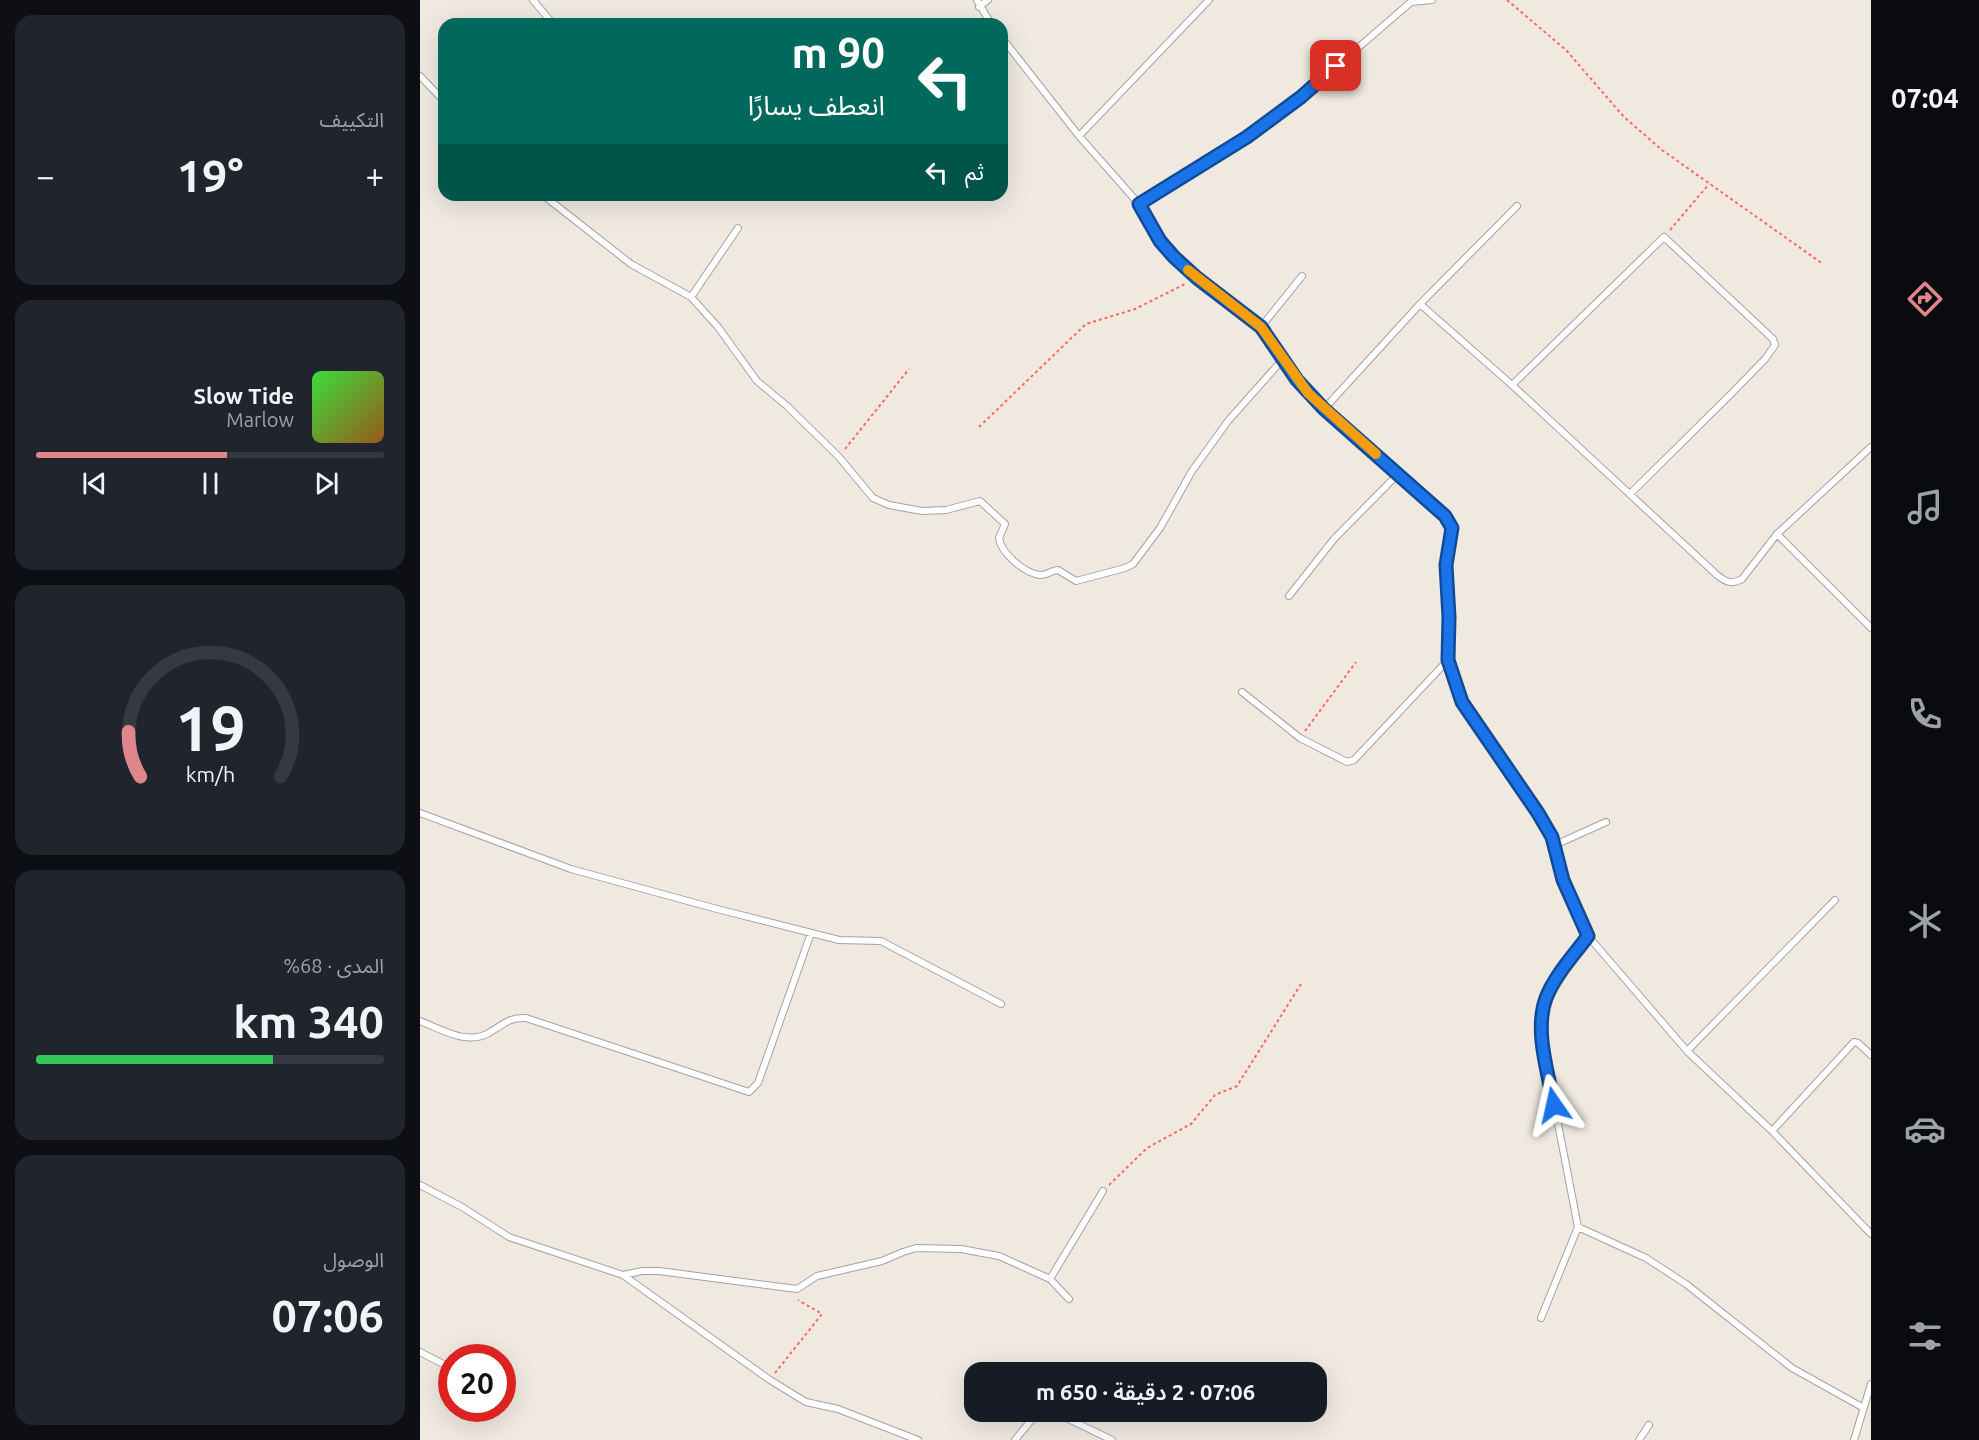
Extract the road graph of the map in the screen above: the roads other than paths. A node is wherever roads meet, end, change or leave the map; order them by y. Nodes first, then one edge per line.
1 (533, 0) edge
2 (988, 0) edge
3 (1209, 0) edge
4 (1432, 0) edge
5 (978, 3) edge
6 (548, 18) edge
7 (987, 18) edge
8 (1008, 46) edge
9 (420, 76) edge
10 (438, 95) edge
11 (1079, 136) junction
12 (551, 201) edge
13 (1139, 204) junction
14 (1517, 206) dead end
15 (738, 228) dead end
16 (1302, 276) dead end
17 (691, 297) junction
18 (1420, 304) junction
19 (1261, 327) junction
20 (1282, 359) junction
21 (1512, 385) junction
22 (1324, 409) junction
23 (1871, 447) edge
24 (1398, 474) junction
25 (1630, 494) junction
26 (1777, 534) junction
27 (1289, 596) dead end
28 (1871, 628) edge
29 (1448, 660) junction
30 (1242, 692) dead end
31 (420, 813) edge
32 (1606, 822) dead end
33 (1555, 845) junction
34 (1834, 900) dead end
35 (811, 933) junction
36 (1588, 936) junction
37 (1001, 1004) dead end
38 (420, 1021) edge
39 (1687, 1051) junction
40 (1871, 1055) edge
41 (1772, 1131) junction
42 (420, 1185) edge
43 (1103, 1191) road end
44 (1578, 1227) junction
45 (1871, 1234) edge
46 (623, 1275) junction
47 (1050, 1279) junction
48 (1069, 1299) dead end
49 (1542, 1318) dead end
50 (420, 1352) edge
51 (438, 1361) edge
52 (1871, 1384) edge
53 (1862, 1407) junction
54 (1030, 1422) edge
55 (1075, 1422) edge
56 (1649, 1425) dead end
57 (918, 1440) edge
58 (1015, 1440) edge
59 (1112, 1440) edge
60 (1639, 1440) edge
61 (1854, 1440) edge

1 - 6 lane
2 - 5 lane
3 - 11 lane
4 - 13 lane
5 - 7 lane
8 - 11 lane
9 - 10 lane
11 - 13 lane
12 - 17 lane
13 - 19 lane
14 - 18 lane
15 - 17 lane
16 - 19 lane
17 - 20 lane
18 - 21 lane
18 - 22 lane
19 - 20 lane
20 - 22 lane
21 - 25 lane
21 - 25 lane
22 - 24 lane
23 - 26 lane
24 - 27 lane
24 - 29 lane
25 - 26 lane
26 - 28 lane
29 - 30 lane
29 - 33 lane
31 - 35 lane
32 - 33 lane
33 - 36 lane
34 - 39 lane
35 - 37 lane
35 - 38 lane
36 - 39 lane
36 - 44 lane
39 - 41 lane
40 - 41 lane
41 - 45 lane
42 - 46 lane
43 - 47 lane
44 - 49 lane
44 - 53 lane
46 - 47 lane
46 - 57 lane
47 - 48 lane
50 - 51 lane
52 - 53 lane
53 - 61 lane
54 - 58 lane
55 - 59 lane
56 - 60 lane

